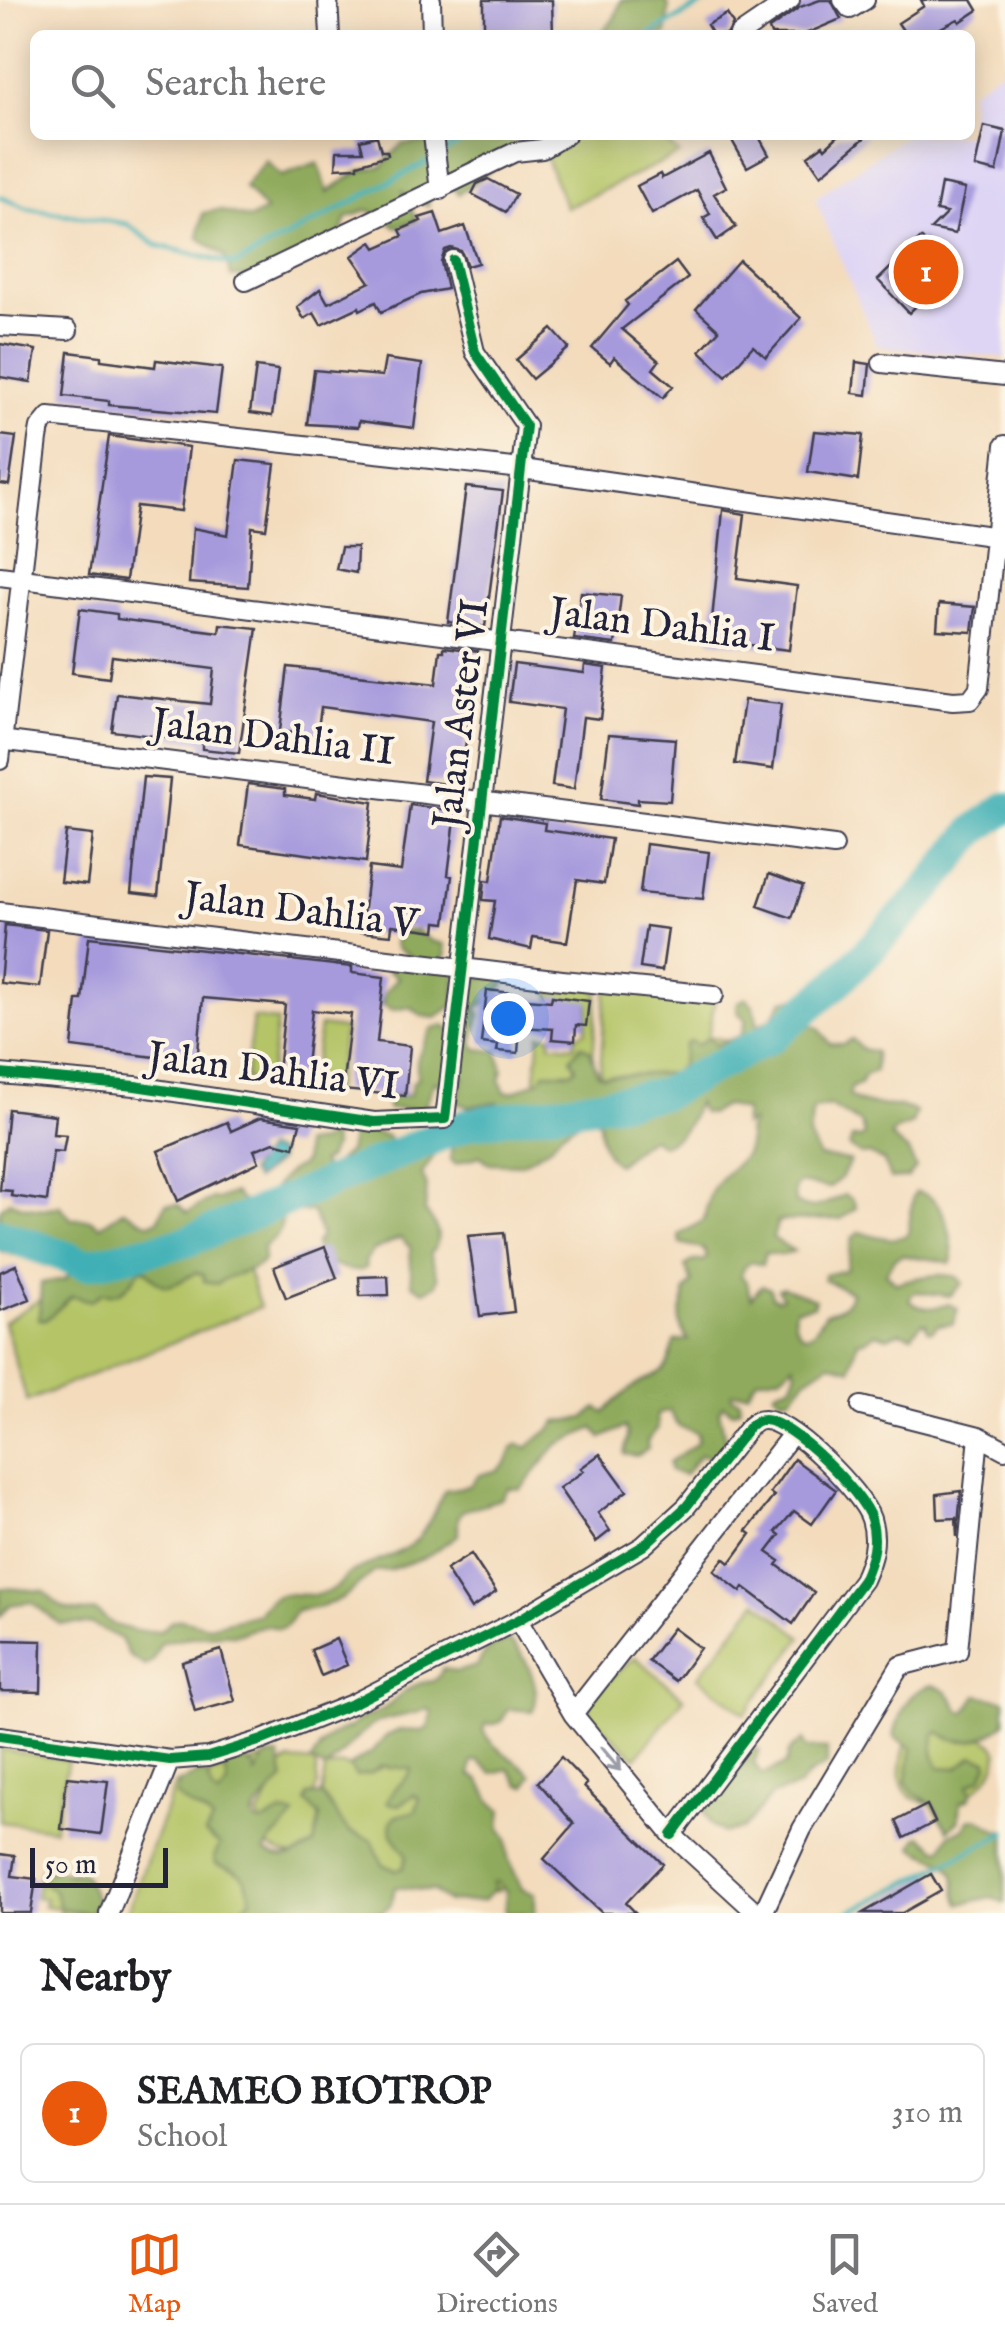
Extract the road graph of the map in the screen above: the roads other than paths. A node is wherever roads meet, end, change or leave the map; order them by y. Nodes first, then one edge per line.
1 (328, 0) edge
2 (431, 0) edge
3 (790, 0) edge
4 (843, 0) edge
5 (865, 0) edge
6 (330, 30) edge
7 (432, 30) edge
8 (747, 30) edge
9 (557, 140) edge
10 (434, 142) edge
11 (439, 184) junction
12 (453, 260) dead end
13 (246, 281) dead end
14 (0, 326) edge
15 (68, 330) dead end
16 (882, 363) dead end
17 (1005, 376) edge
18 (1005, 444) edge
19 (522, 469) junction
20 (1000, 537) edge
21 (0, 576) edge
22 (22, 579) junction
23 (502, 642) junction
24 (1, 740) edge
25 (0, 760) edge
26 (483, 802) junction
27 (834, 846) dead end
28 (0, 912) edge
29 (464, 966) junction
30 (714, 995) dead end
31 (0, 1074) edge
32 (861, 1406) dead end
33 (793, 1433) junction
34 (979, 1436) junction
35 (1005, 1450) edge
36 (518, 1620) junction
37 (573, 1714) junction
38 (0, 1736) edge
39 (170, 1760) junction
40 (672, 1835) junction
41 (109, 1913) edge
42 (760, 1913) edge

1 - 6 street
2 - 7 street
3 - 8 street
4 - 5 street
9 - 11 street
10 - 11 street
11 - 13 street
12 - 19 street, Jalan Aster VI
14 - 15 street
16 - 17 street
18 - 20 street
19 - 20 street
19 - 22 street
19 - 23 street, Jalan Aster VI
20 - 23 street, Jalan Dahlia I
21 - 22 street, Jalan Dahlia I
22 - 23 street, Jalan Dahlia I
22 - 24 street
23 - 26 street, Jalan Aster VI
24 - 25 street
24 - 26 street, Jalan Dahlia II
26 - 27 street, Jalan Dahlia II
26 - 29 street, Jalan Aster VI
28 - 29 street, Jalan Dahlia V
29 - 30 street, Jalan Dahlia V
29 - 31 street, Jalan Dahlia VI
32 - 34 street
33 - 36 street
33 - 37 street
33 - 40 street
34 - 35 street
34 - 42 street
36 - 37 street
36 - 39 street
37 -> 40 street
38 - 39 street
39 - 41 street
40 - 42 street

